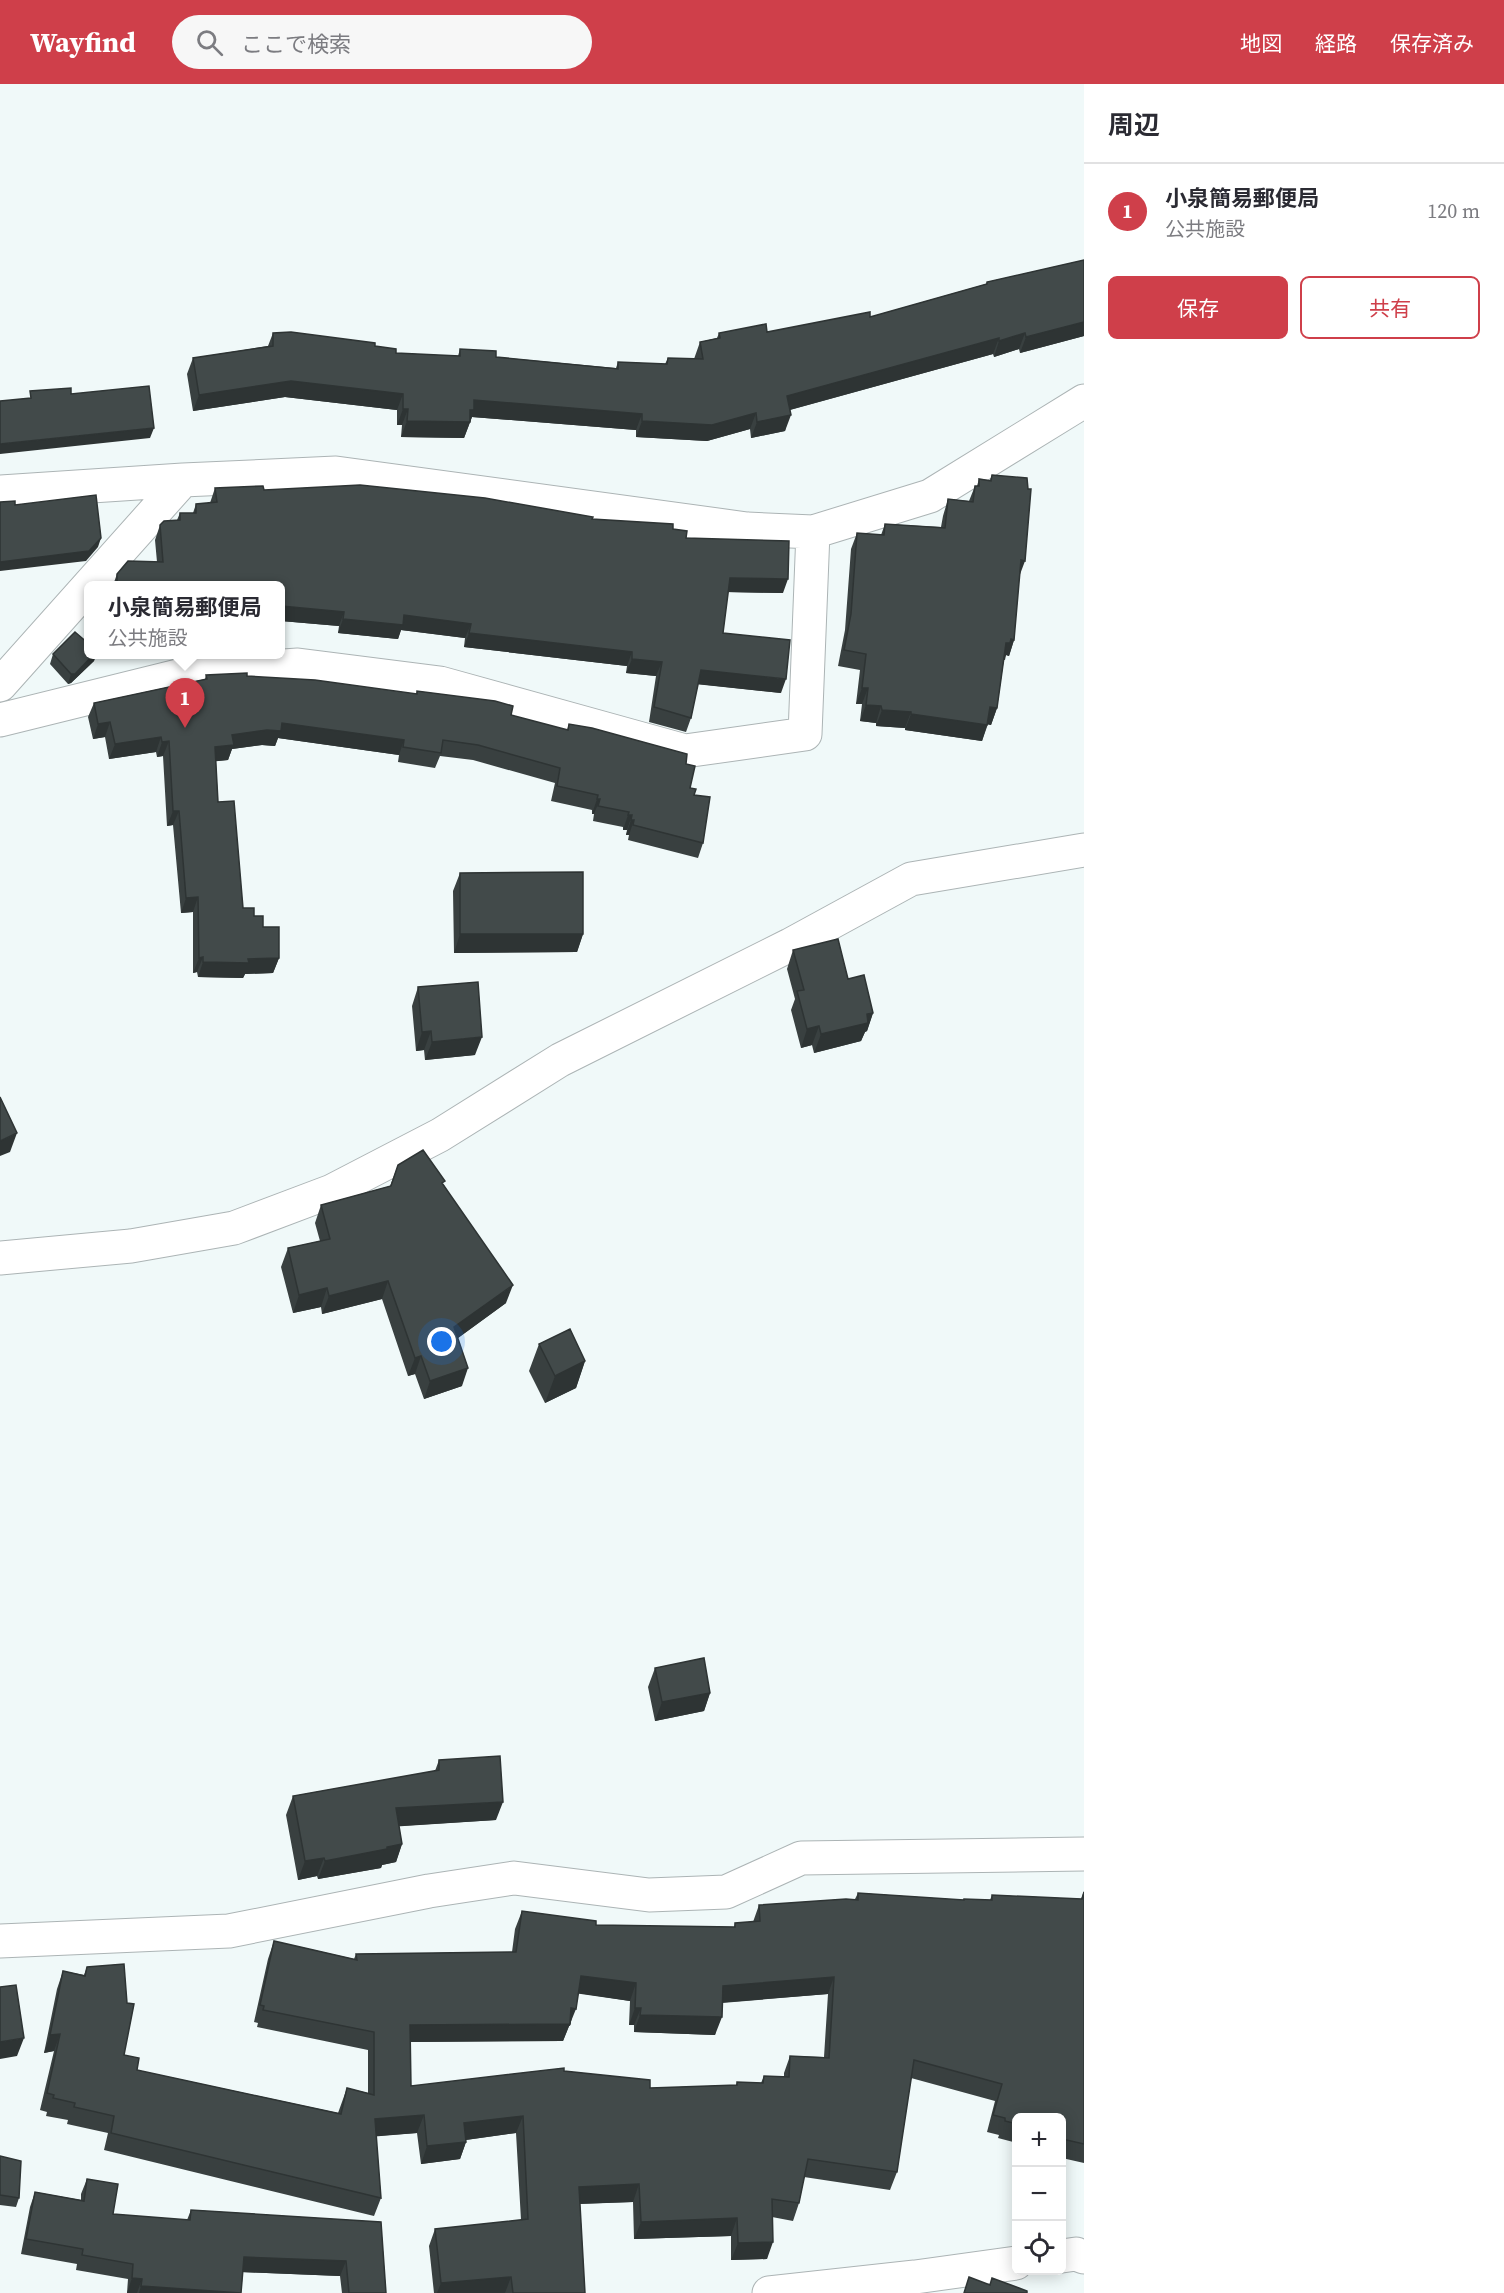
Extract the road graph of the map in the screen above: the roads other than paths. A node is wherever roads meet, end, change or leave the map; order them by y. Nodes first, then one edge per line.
1 (1084, 401) edge
2 (183, 480) junction
3 (0, 492) edge
4 (813, 532) junction
5 (93, 581) edge
6 (84, 591) edge
7 (0, 685) edge
8 (0, 720) edge
9 (1084, 850) edge
10 (0, 1258) edge
11 (1084, 1854) edge
12 (0, 1941) edge
13 (1066, 2255) edge
14 (1084, 2257) edge
15 (1012, 2264) edge
16 (769, 2293) edge

1 - 4 street
2 - 3 street
2 - 4 street
2 - 5 street
4 - 8 street
6 - 7 street
9 - 10 street
11 - 12 street
13 - 14 street
15 - 16 street

